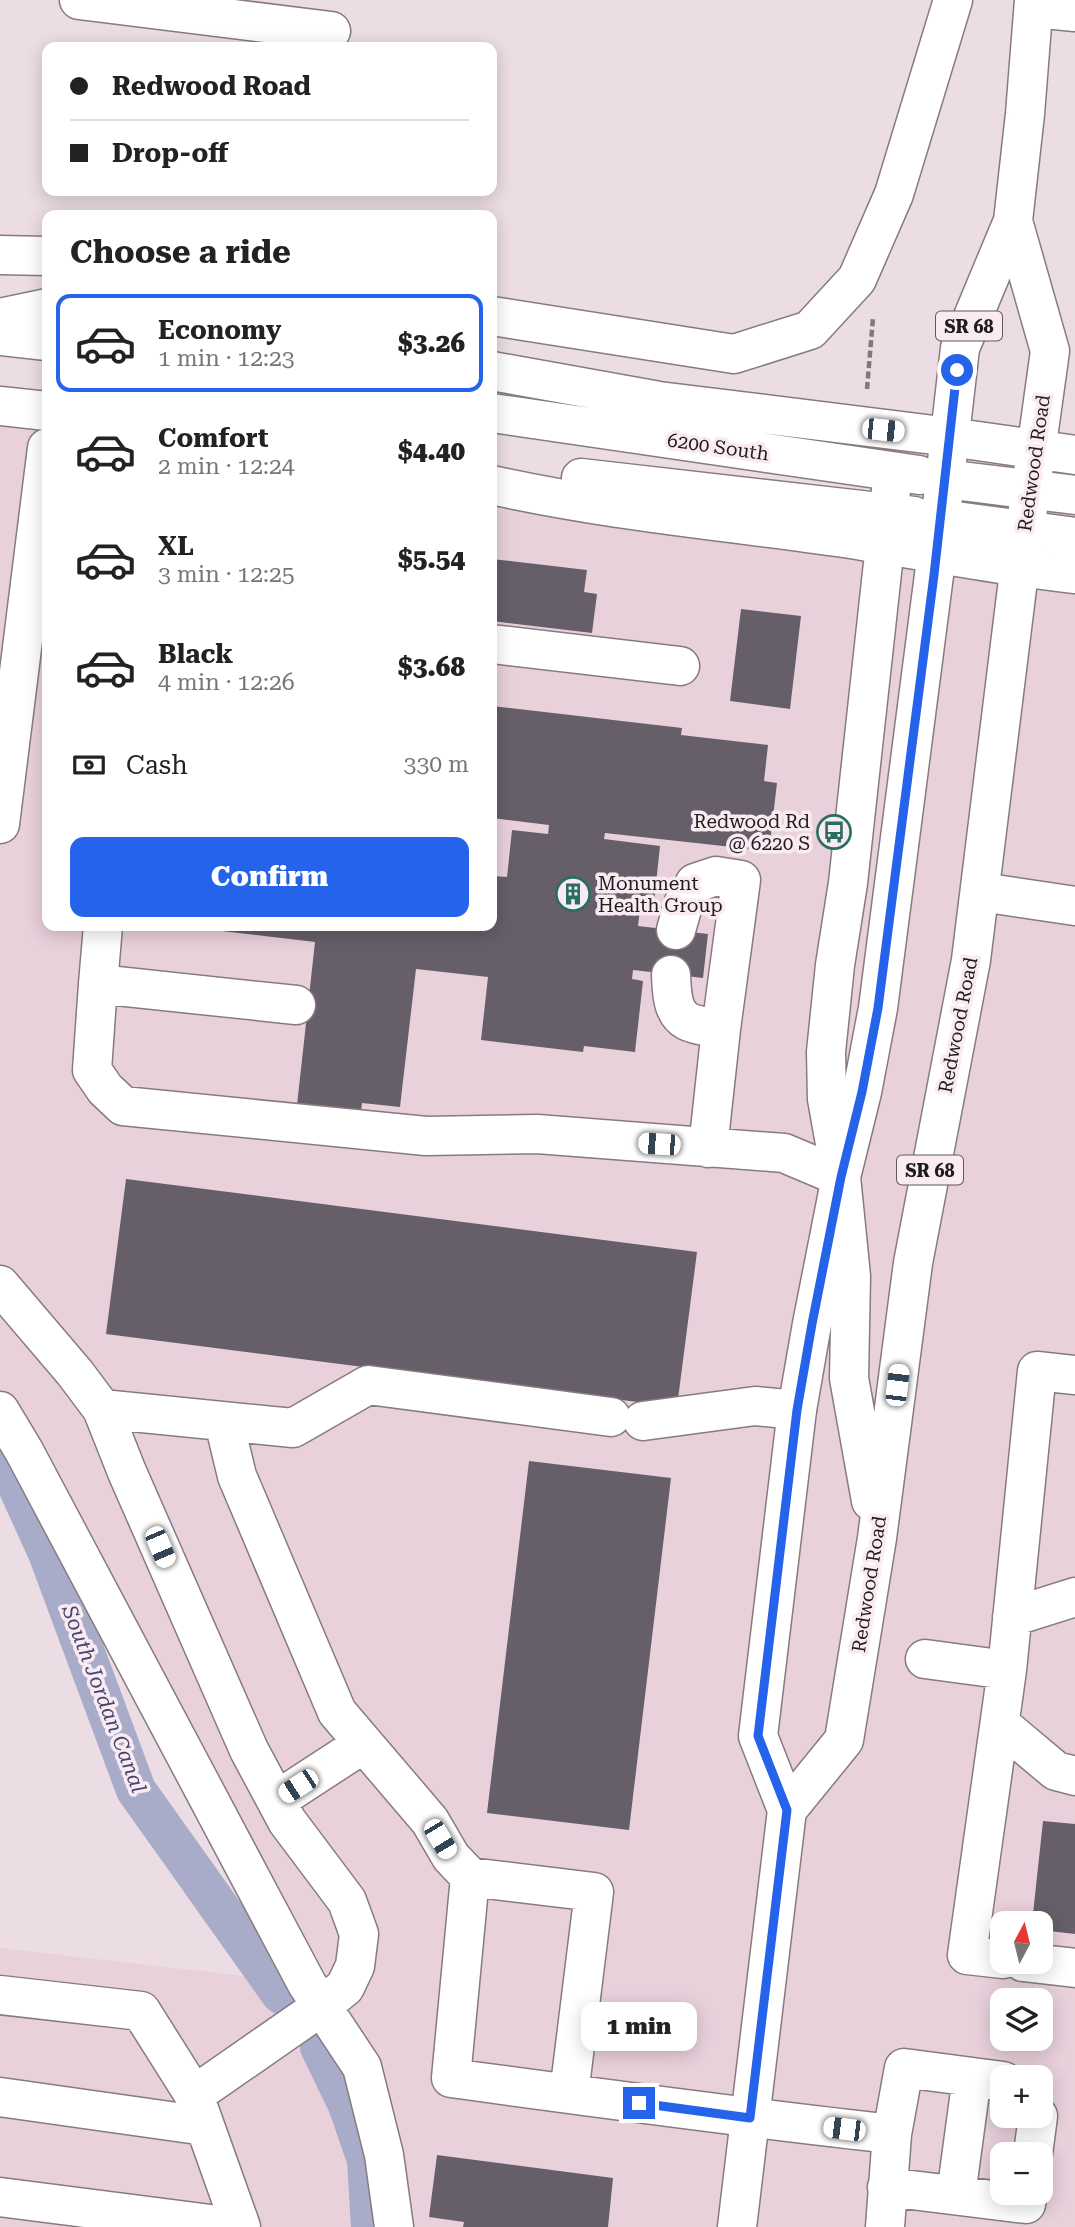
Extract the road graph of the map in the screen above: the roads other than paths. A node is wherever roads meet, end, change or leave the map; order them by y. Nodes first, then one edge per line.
1 (79, 0) edge
2 (953, 0) edge
3 (1034, 4) edge
4 (1075, 12) edge
5 (331, 31) dead end
6 (1013, 221) junction
7 (0, 255) edge
8 (42, 256) edge
9 (42, 309) edge
10 (497, 317) edge
11 (0, 318) edge
12 (0, 336) edge
13 (42, 340) edge
14 (497, 372) edge
15 (0, 406) edge
16 (42, 410) edge
17 (498, 415) edge
18 (950, 437) junction
19 (1036, 449) junction
20 (1075, 455) edge
21 (497, 469) edge
22 (893, 471) junction
23 (945, 478) junction
24 (497, 486) edge
25 (42, 488) edge
26 (1031, 489) junction
27 (1075, 495) edge
28 (887, 529) junction
29 (1025, 531) junction
30 (939, 537) junction
31 (1075, 537) edge
32 (1020, 569) junction
33 (1075, 574) edge
34 (497, 645) edge
35 (680, 666) dead end
36 (0, 824) edge
37 (981, 892) junction
38 (1075, 906) edge
39 (676, 930) dead end
40 (103, 931) edge
41 (671, 975) dead end
42 (98, 984) junction
43 (296, 1005) dead end
44 (721, 1029) junction
45 (708, 1148) junction
46 (841, 1177) junction
47 (0, 1285) edge
48 (1075, 1375) edge
49 (102, 1409) junction
50 (797, 1410) junction
51 (0, 1411) edge
52 (224, 1422) junction
53 (877, 1538) junction
54 (1075, 1597) edge
55 (1012, 1618) junction
56 (925, 1659) dead end
57 (1007, 1670) junction
58 (1000, 1724) junction
59 (363, 1744) junction
60 (1075, 1776) edge
61 (276, 1800) junction
62 (787, 1810) junction
63 (470, 1877) junction
64 (990, 1958) edge
65 (1054, 1966) edge
66 (1075, 1968) edge
67 (0, 1996) edge
68 (322, 2006) junction
69 (987, 2079) edge
70 (569, 2094) junction
71 (0, 2097) edge
72 (200, 2110) junction
73 (750, 2118) junction
74 (892, 2134) junction
75 (887, 2187) junction
76 (956, 2195) junction
77 (0, 2197) edge
78 (990, 2199) edge
79 (234, 2227) edge
80 (241, 2227) edge
81 (394, 2227) edge
82 (737, 2227) edge
83 (885, 2227) edge

1 - 5 main road
2 - 10 main road
3 - 4 main road
3 - 6 main road, Redwood Road / SR 68
6 - 18 main road, Redwood Road / SR 68
6 - 19 main road, Redwood Road / SR 68
7 - 8 main road
9 - 11 main road
12 - 13 main road
14 - 18 main road
15 - 16 main road
17 - 22 main road, 6200 South
18 - 19 main road
18 - 23 main road, Redwood Road / SR 68
19 - 20 main road
19 - 26 main road, Redwood Road / SR 68
21 - 28 main road
22 - 23 main road, 6200 South
22 - 28 main road
23 - 26 main road, 6200 South
23 - 30 main road, Redwood Road / SR 68
24 - 28 main road
25 - 36 main road
26 - 27 main road, 6200 South
26 - 29 main road, Redwood Road / SR 68
28 - 30 main road
28 - 46 main road
29 - 30 main road
29 - 31 main road
29 - 32 main road, Redwood Road / SR 68
30 - 32 main road
30 - 46 main road, Redwood Road / SR 68
32 - 33 main road
32 - 37 main road, Redwood Road / SR 68
34 - 35 main road
37 - 38 main road
37 - 53 main road, Redwood Road / SR 68
39 - 44 main road
40 - 42 main road
41 - 44 main road
42 - 43 main road
42 - 45 main road
44 - 45 main road
45 - 46 main road
46 - 50 main road, Redwood Road / SR 68
46 - 53 main road
47 - 49 main road
48 - 55 main road
49 - 52 main road
49 - 61 main road
50 - 52 main road
50 - 62 main road, Redwood Road / SR 68
51 - 68 main road
52 - 59 main road
53 - 62 main road, Redwood Road / SR 68
54 - 55 main road
55 - 57 main road
56 - 57 main road
57 - 58 main road
58 - 60 main road
58 - 64 main road
59 - 61 main road
59 - 63 main road
61 - 68 main road
62 - 73 main road, Redwood Road / SR 68
63 - 70 main road
63 - 70 main road
65 - 66 main road
67 - 72 main road
68 - 72 main road
68 - 81 main road
69 - 74 main road
69 - 76 main road
70 - 73 main road
71 - 72 main road
72 - 80 main road
73 - 74 main road
73 - 82 main road, Redwood Road / SR 68
74 - 75 main road
75 - 76 main road
75 - 83 main road
76 - 78 main road
77 - 79 main road

